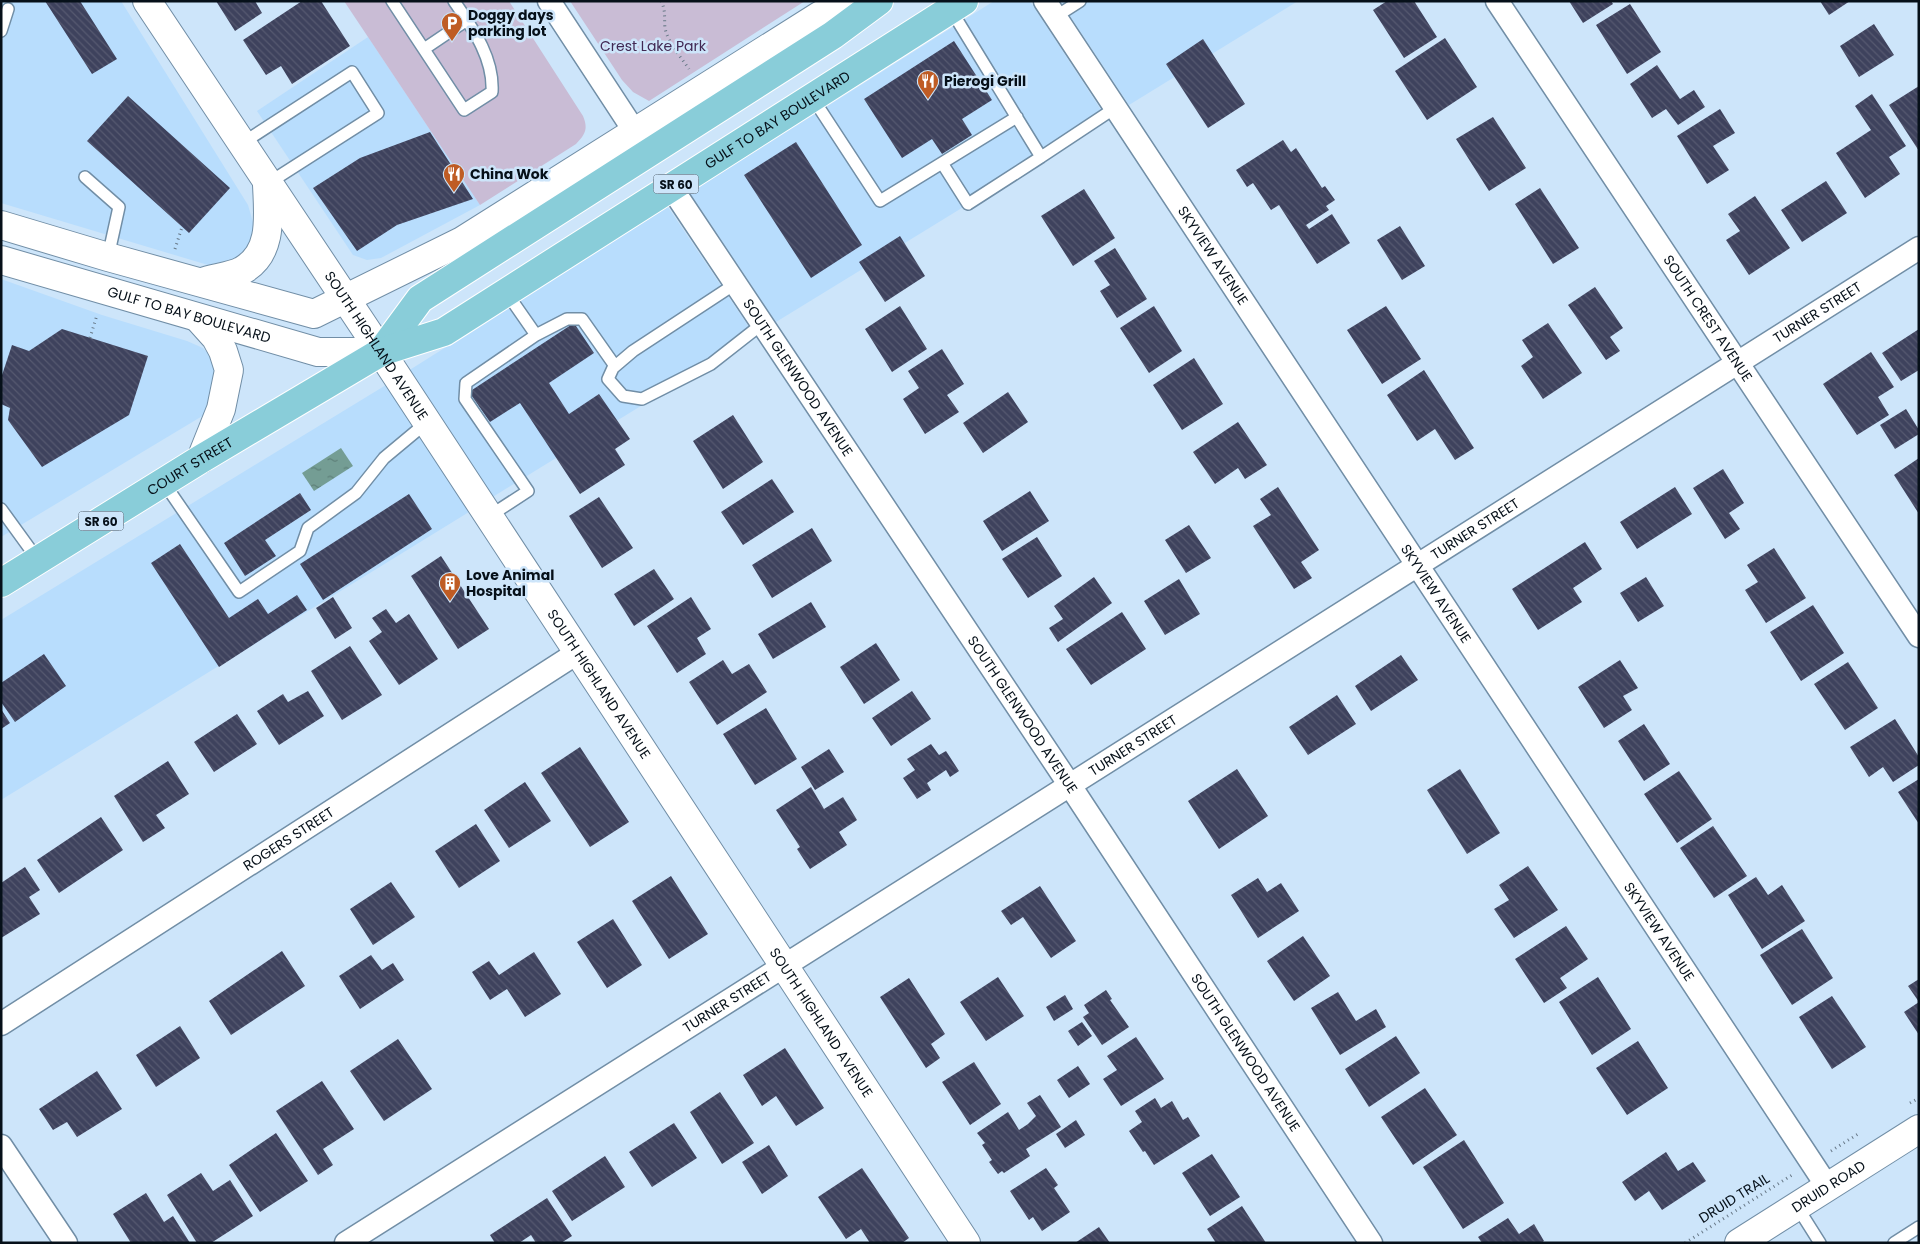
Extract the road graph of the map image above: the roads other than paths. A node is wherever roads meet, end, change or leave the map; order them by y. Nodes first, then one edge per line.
1 (147, 1) edge
2 (392, 1) edge
3 (454, 1) edge
4 (549, 1) edge
5 (846, 1) edge
6 (879, 1) edge
7 (1080, 1) edge
8 (1497, 1) edge
9 (958, 6) edge
10 (8, 9) dead end
11 (1050, 9) edge
12 (466, 20) junction
13 (1, 31) edge
14 (424, 49) junction
15 (812, 97) junction
16 (1115, 108) junction
17 (1017, 117) junction
18 (634, 132) junction
19 (241, 144) junction
20 (1041, 157) junction
21 (942, 163) junction
22 (85, 177) dead end
23 (267, 184) junction
24 (671, 187) junction
25 (1, 225) edge
26 (1919, 248) edge
27 (108, 257) junction
28 (1, 260) edge
29 (202, 282) junction
30 (735, 284) junction
31 (506, 292) junction
32 (345, 299) junction
33 (198, 318) junction
34 (762, 324) junction
35 (536, 335) junction
36 (380, 352) junction
37 (1738, 362) junction
38 (615, 366) junction
39 (426, 423) junction
40 (201, 459) junction
41 (164, 482) junction
42 (1, 509) edge
43 (488, 517) junction
44 (38, 560) junction
45 (1418, 566) junction
46 (1, 583) edge
47 (1919, 636) edge
48 (577, 653) junction
49 (1069, 784) junction
50 (783, 966) junction
51 (1, 1024) edge
52 (1919, 1128) edge
53 (1, 1146) edge
54 (1827, 1186) junction
55 (1796, 1205) junction
56 (1919, 1227) edge
57 (66, 1243) edge
58 (346, 1243) edge
59 (966, 1243) edge
60 (1371, 1243) edge
61 (1739, 1243) edge
62 (1820, 1243) edge
63 (1894, 1243) edge

1 - 19 street, SOUTH HIGHLAND AVENUE
2 - 14 lane
3 - 12 lane
4 - 18 street
5 - 18 street
6 - 36 main road, SR 60
7 - 11 lane
8 - 37 street, SOUTH CREST AVENUE
9 - 15 main road, GULF TO BAY BOULEVARD / SR 60
9 - 17 lane
10 - 13 lane
11 - 16 street, SKYVIEW AVENUE
12 - 14 lane
12 - 14 lane
15 - 21 lane
15 - 24 main road, GULF TO BAY BOULEVARD / SR 60
16 - 20 lane
16 - 45 street, SKYVIEW AVENUE
17 - 20 lane
17 - 21 lane
18 - 32 street
19 - 23 street, SOUTH HIGHLAND AVENUE
19 - 23 lane
20 - 21 lane
22 - 27 lane
23 - 29 street
23 - 32 street, SOUTH HIGHLAND AVENUE
24 - 30 street, SOUTH GLENWOOD AVENUE
24 - 31 main road, GULF TO BAY BOULEVARD / SR 60
25 - 27 street
26 - 37 street, TURNER STREET
27 - 29 street
28 - 33 street, GULF TO BAY BOULEVARD
29 - 32 street
30 - 34 street, SOUTH GLENWOOD AVENUE
30 - 38 lane
31 - 35 lane
31 - 36 main road, GULF TO BAY BOULEVARD / SR 60
32 - 36 street, SOUTH HIGHLAND AVENUE
33 - 36 street, GULF TO BAY BOULEVARD
33 - 40 street
34 - 38 lane
34 - 49 street, SOUTH GLENWOOD AVENUE
35 - 38 lane
35 - 43 lane
36 - 39 street, SOUTH HIGHLAND AVENUE
36 - 40 main road, COURT STREET / SR 60
37 - 45 street, TURNER STREET
37 - 47 street, SOUTH CREST AVENUE
39 - 41 lane
39 - 43 street, SOUTH HIGHLAND AVENUE
40 - 41 main road, COURT STREET / SR 60
41 - 44 main road, COURT STREET / SR 60
42 - 44 lane
43 - 48 street, SOUTH HIGHLAND AVENUE
44 - 46 main road, COURT STREET / SR 60
45 - 49 street, TURNER STREET
45 - 54 street, SKYVIEW AVENUE
48 - 50 street, SOUTH HIGHLAND AVENUE
48 - 51 street, ROGERS STREET
49 - 50 street, TURNER STREET
49 - 60 street, SOUTH GLENWOOD AVENUE
50 - 58 street, TURNER STREET
50 - 59 street, SOUTH HIGHLAND AVENUE
52 - 54 street, DRUID ROAD
53 - 57 street
54 - 55 street, DRUID ROAD
55 - 61 street, DRUID ROAD
55 - 62 lane
56 - 63 lane

